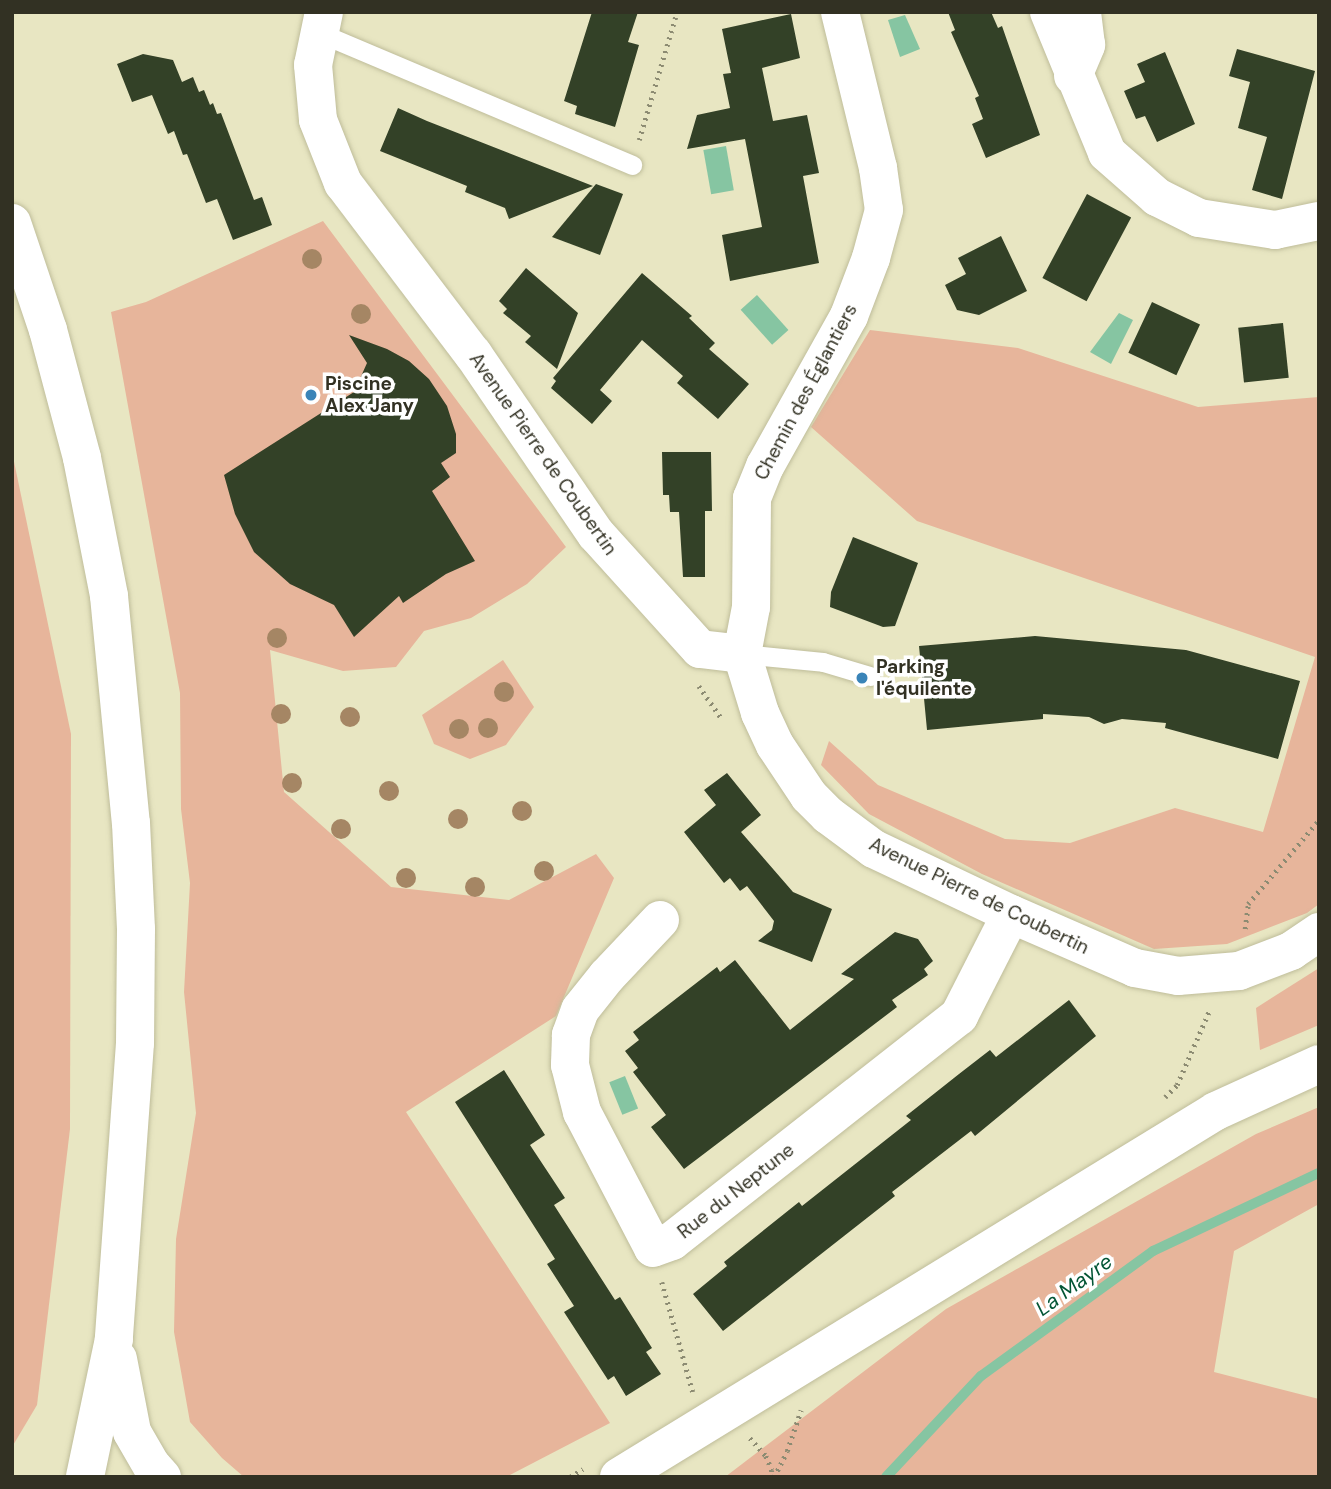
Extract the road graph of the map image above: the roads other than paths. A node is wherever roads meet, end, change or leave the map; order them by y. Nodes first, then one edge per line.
1 (840, 12) edge
2 (1049, 12) edge
3 (1082, 12) edge
4 (322, 23) edge
5 (1073, 76) junction
6 (632, 165) road end
7 (1319, 222) edge
8 (12, 223) edge
9 (742, 654) junction
10 (870, 676) dead end
11 (1011, 914) junction
12 (660, 920) dead end
13 (1319, 932) edge
14 (1319, 1064) edge
15 (114, 1339) junction
16 (85, 1477) edge
17 (162, 1477) edge
18 (620, 1477) edge

1 - 9 street, Chemin des Églantiers
2 - 5 street
3 - 5 street
4 - 6 lane
4 - 9 street, Avenue Pierre de Coubertin
5 - 7 street
8 - 15 street
9 - 10 lane
9 - 11 street, Avenue Pierre de Coubertin
11 - 12 street, Rue du Neptune
11 - 13 street, Avenue Pierre de Coubertin
14 - 18 street
15 - 16 street
15 - 17 street

